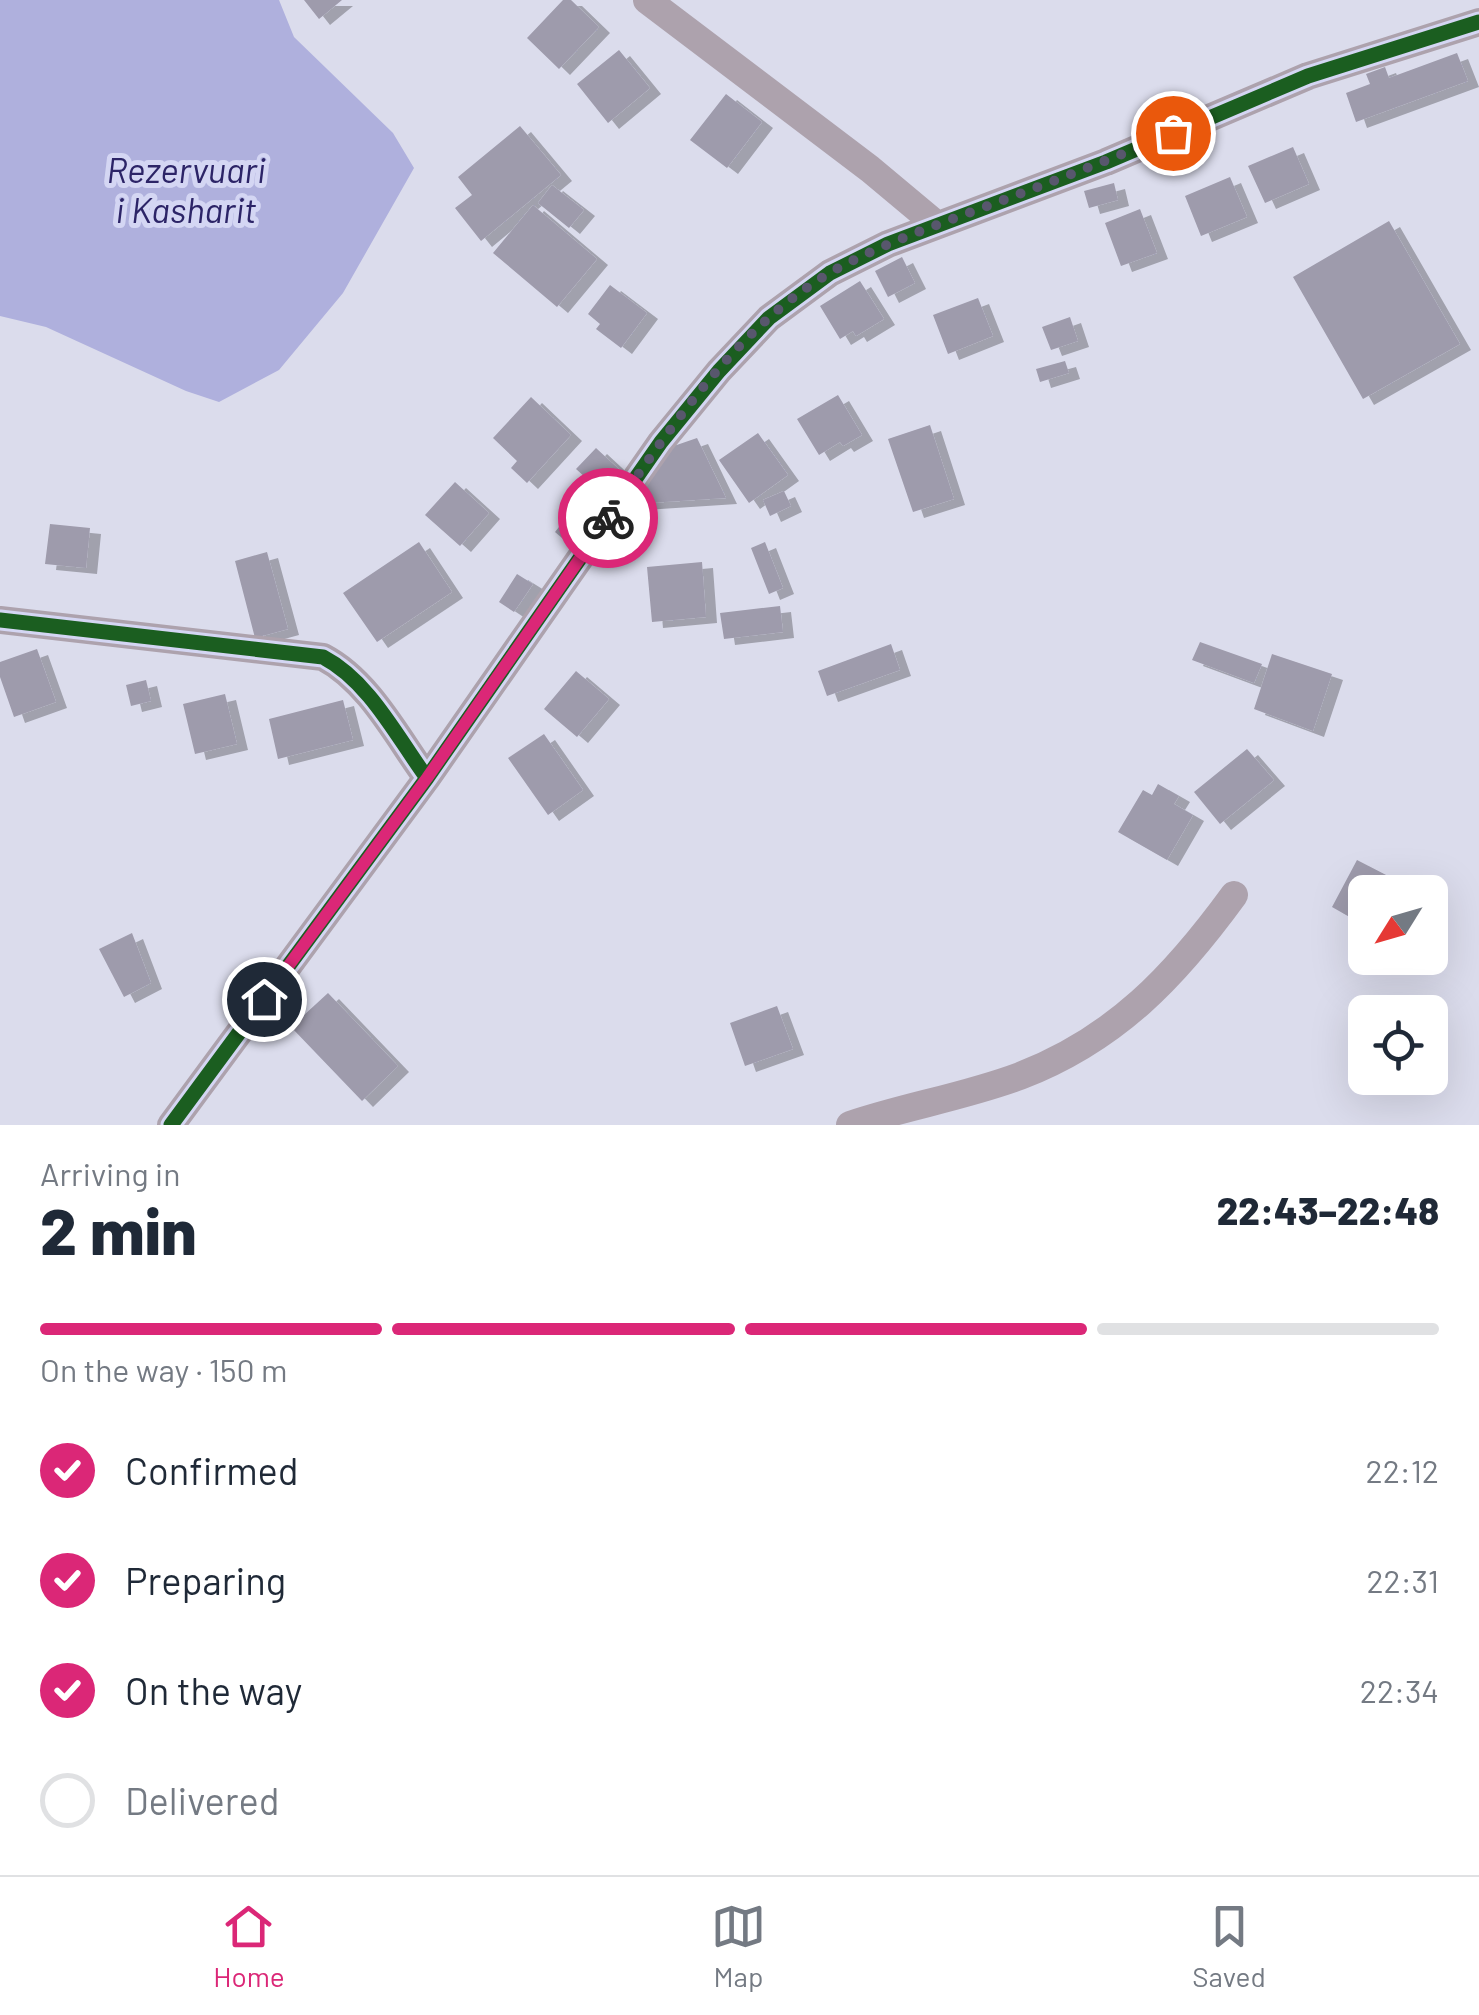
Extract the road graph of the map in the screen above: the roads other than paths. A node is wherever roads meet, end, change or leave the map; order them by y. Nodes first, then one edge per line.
1 (648, 0) edge
2 (1479, 22) edge
3 (937, 225) junction
4 (0, 620) edge
5 (427, 778) junction
6 (1234, 895) dead end
7 (172, 1125) edge
8 (850, 1125) edge

1 - 3 street
2 - 3 street
3 - 5 street
4 - 5 street
5 - 7 street
6 - 8 street

